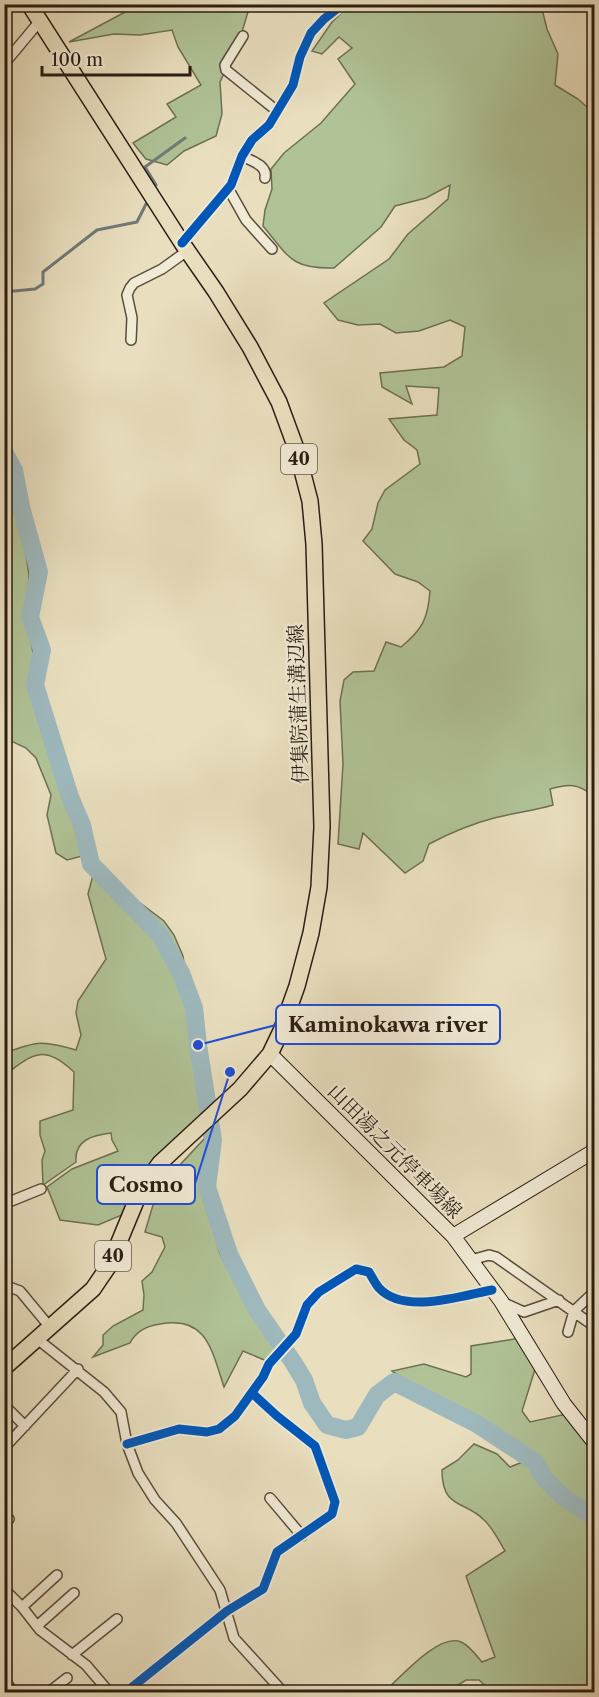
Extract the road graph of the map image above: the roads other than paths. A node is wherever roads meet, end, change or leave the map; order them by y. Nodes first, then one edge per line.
1 (29, 4) edge
2 (343, 4) edge
3 (39, 22) junction
4 (243, 36) dead end
5 (4, 63) edge
6 (277, 111) junction
7 (242, 156) junction
8 (265, 178) dead end
9 (228, 188) junction
10 (184, 247) junction
11 (272, 249) dead end
12 (131, 340) dead end
13 (270, 1054) junction
14 (594, 1151) edge
15 (40, 1189) dead end
16 (4, 1204) edge
17 (453, 1236) junction
18 (471, 1260) junction
19 (4, 1285) edge
20 (594, 1292) edge
21 (497, 1296) junction
22 (559, 1300) junction
23 (574, 1311) junction
24 (48, 1326) junction
25 (594, 1326) edge
26 (568, 1332) dead end
27 (36, 1338) junction
28 (4, 1368) edge
29 (78, 1369) junction
30 (252, 1393) junction
31 (4, 1405) edge
32 (25, 1426) junction
33 (594, 1442) edge
34 (127, 1444) junction
35 (4, 1448) edge
36 (270, 1498) dead end
37 (302, 1536) junction
38 (57, 1575) dead end
39 (4, 1589) edge
40 (74, 1593) dead end
41 (22, 1607) junction
42 (228, 1611) junction
43 (117, 1618) dead end
44 (37, 1626) junction
45 (72, 1655) junction
46 (67, 1678) dead end
47 (4, 1679) edge
48 (13, 1692) edge
49 (49, 1692) edge
50 (109, 1692) edge
51 (126, 1692) edge
52 (283, 1692) edge

1 - 3 main road, 伊集院蒲生溝辺線 / 40
2 - 6 street
3 - 5 street
3 - 10 main road, 伊集院蒲生溝辺線 / 40
4 - 6 street
6 - 7 street
7 - 8 street
7 - 9 street
9 - 10 street
9 - 11 street
10 - 12 street
10 - 13 main road, 伊集院蒲生溝辺線 / 40
13 - 17 main road, 山田湯之元停車場線
13 - 24 main road, 伊集院蒲生溝辺線 / 40
14 - 17 main road, 山田湯之元停車場線
15 - 16 street
17 - 18 main road
18 - 21 main road
18 - 22 street
19 - 24 street
20 - 23 street
21 - 22 street
21 - 30 street
21 - 33 main road
22 - 23 street
23 - 25 street
23 - 26 street
24 - 27 main road, 伊集院蒲生溝辺線 / 40
27 - 28 main road, 伊集院蒲生溝辺線 / 40
27 - 29 street
29 - 32 street
29 - 34 street
30 - 34 street
30 - 37 street
31 - 32 street
32 - 35 street
34 - 42 street
36 - 37 street
37 - 42 street
38 - 41 street
39 - 41 street
40 - 44 street
41 - 44 street
42 - 51 street
42 - 52 street
43 - 45 street
44 - 45 street
45 - 50 street
46 - 49 street
47 - 48 street

